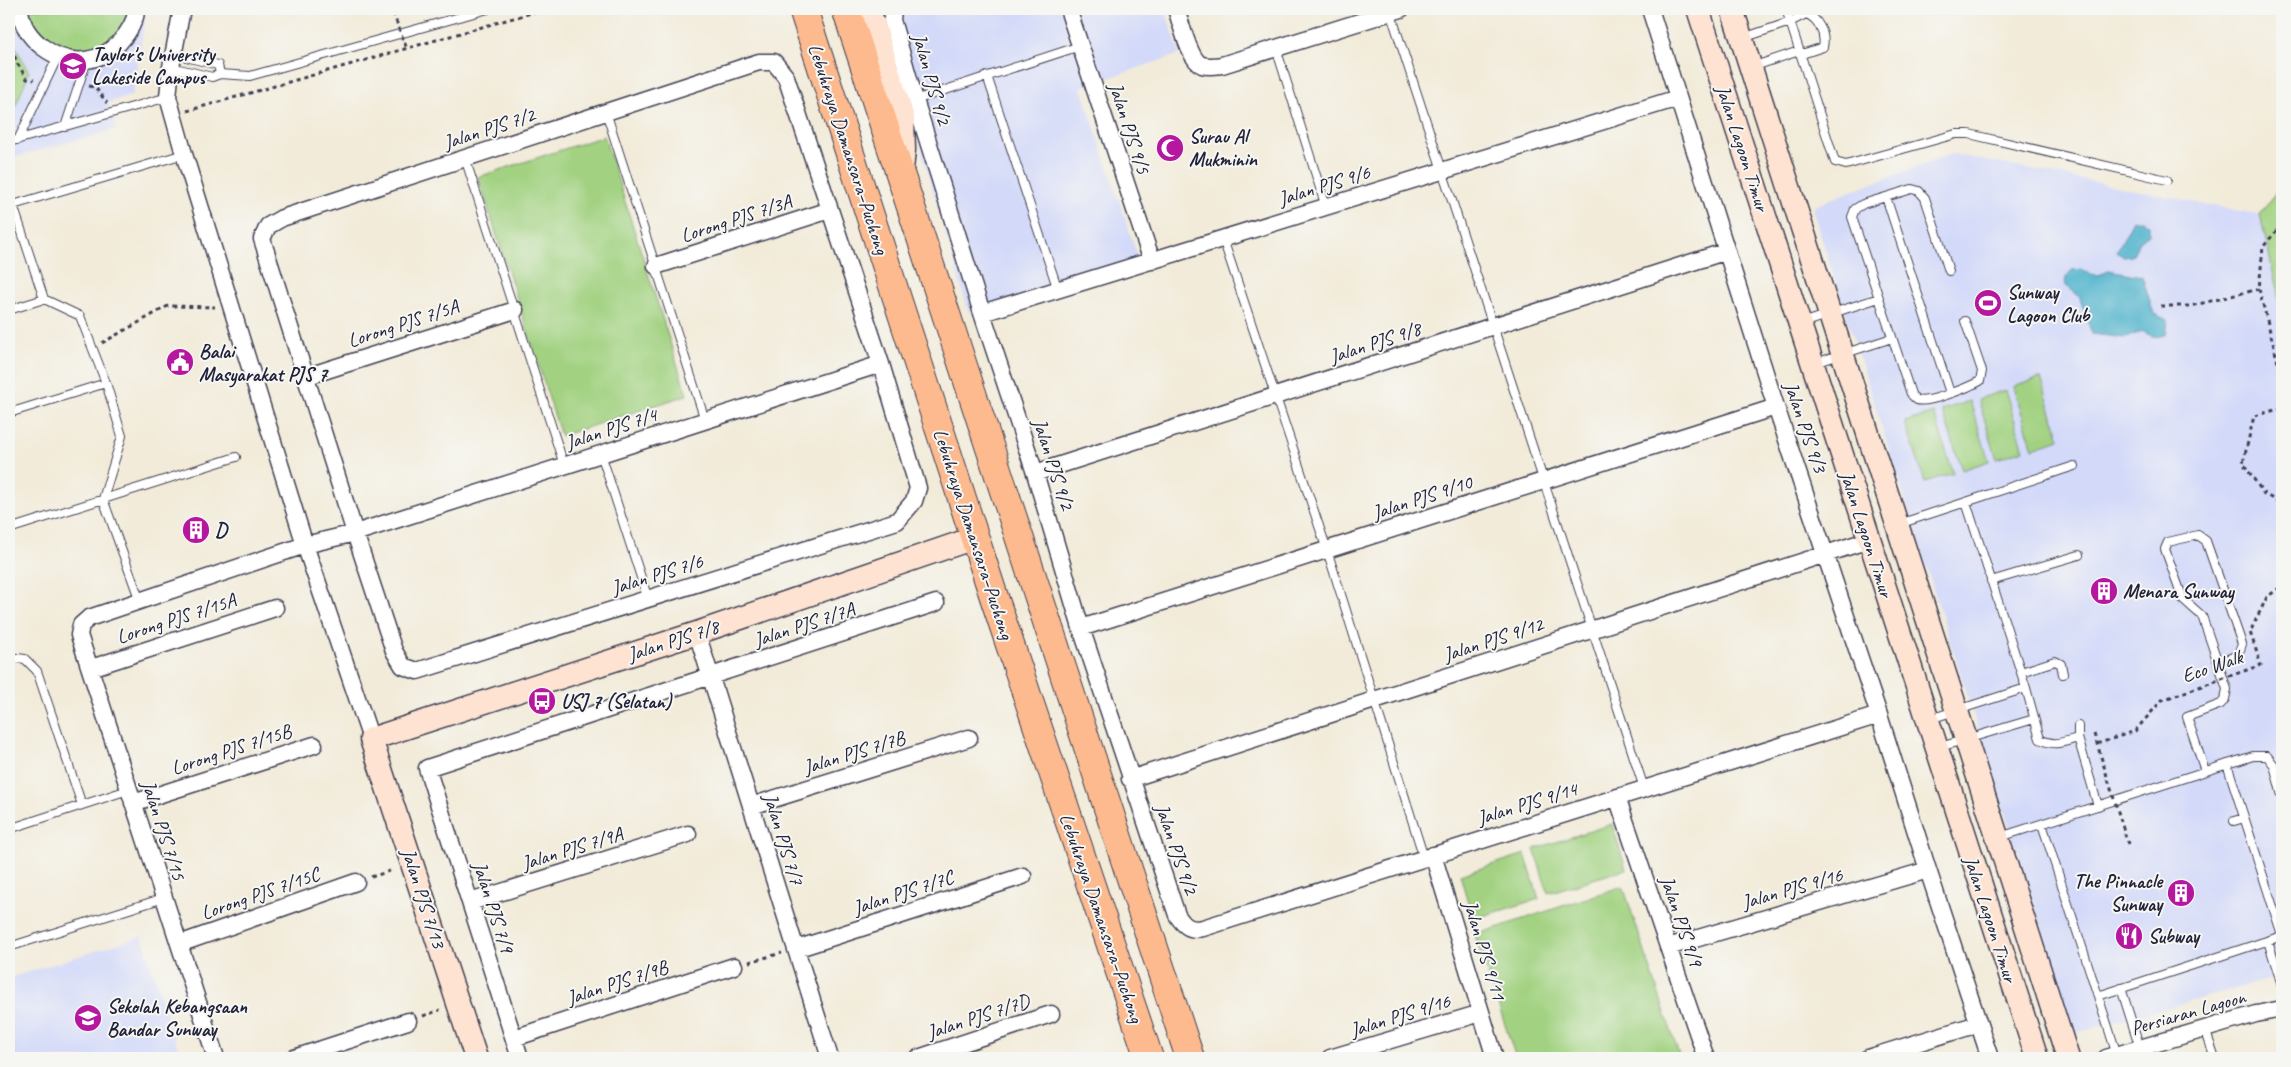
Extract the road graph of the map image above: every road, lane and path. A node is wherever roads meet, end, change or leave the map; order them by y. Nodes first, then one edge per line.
1 (20, 9) edge
2 (136, 9) edge
3 (182, 9) edge
4 (488, 9) edge
5 (545, 9) edge
6 (803, 9) edge
7 (846, 9) edge
8 (869, 9) edge
9 (893, 9) edge
10 (1068, 9) edge
11 (1176, 9) edge
12 (1650, 9) edge
13 (1698, 9) edge
14 (1732, 9) edge
15 (1786, 9) edge
16 (1394, 10) edge
17 (393, 13) dead end
18 (1790, 22) junction
19 (1741, 38) junction
20 (1080, 46) junction
21 (1276, 48) junction
22 (406, 49) junction
23 (1799, 51) junction
24 (58, 56) junction
25 (87, 60) junction
26 (173, 60) junction
27 (1750, 67) junction
28 (220, 74) junction
29 (987, 76) junction
30 (168, 97) junction
31 (1678, 98) junction
32 (915, 100) junction
33 (188, 110) dead end
34 (606, 112) junction
35 (65, 127) junction
36 (18, 140) junction
37 (9, 142) edge
38 (184, 154) junction
39 (466, 158) junction
40 (1442, 171) junction
41 (901, 178) junction
42 (2167, 180) dead end
43 (1886, 197) junction
44 (1326, 207) junction
45 (830, 210) junction
46 (2282, 224) edge
47 (1223, 239) junction
48 (1727, 251) junction
49 (1152, 261) junction
50 (656, 266) junction
51 (1948, 271) dead end
52 (2259, 289) junction
53 (1058, 290) junction
54 (1879, 298) junction
55 (44, 299) junction
56 (2161, 306) dead end
57 (231, 307) junction
58 (9, 310) edge
59 (514, 310) junction
60 (982, 313) junction
61 (1830, 314) junction
62 (1965, 321) dead end
63 (1800, 324) junction
64 (1493, 326) junction
65 (1892, 338) junction
66 (92, 348) junction
67 (1842, 354) junction
68 (881, 364) junction
69 (1812, 364) junction
70 (305, 377) junction
71 (2282, 378) edge
72 (106, 383) junction
73 (1950, 393) junction
74 (1275, 396) junction
75 (1776, 407) junction
76 (2282, 408) edge
77 (9, 413) edge
78 (705, 420) junction
79 (601, 454) junction
80 (236, 457) dead end
81 (564, 465) junction
82 (2074, 466) dead end
83 (1035, 473) junction
84 (1544, 481) junction
85 (103, 499) junction
86 (1966, 502) junction
87 (2282, 504) edge
88 (1897, 525) junction
89 (9, 529) edge
90 (354, 533) junction
91 (974, 538) junction
92 (1869, 540) junction
93 (305, 545) junction
94 (1327, 550) junction
95 (1826, 554) junction
96 (2079, 555) dead end
97 (1992, 581) junction
98 (2282, 586) edge
99 (648, 599) junction
100 (140, 601) junction
101 (936, 603) dead end
102 (275, 608) dead end
103 (1081, 628) junction
104 (1592, 630) junction
105 (697, 633) junction
106 (9, 657) edge
107 (2218, 662) junction
108 (90, 668) junction
109 (2020, 672) junction
110 (2063, 674) dead end
111 (711, 676) junction
112 (2026, 688) junction
113 (1374, 700) junction
114 (1957, 711) junction
115 (1880, 714) junction
116 (2034, 719) junction
117 (1926, 720) junction
118 (2078, 726) dead end
119 (2094, 734) dead end
120 (968, 738) dead end
121 (2078, 738) junction
122 (371, 739) junction
123 (1966, 739) junction
124 (2097, 744) junction
125 (314, 745) dead end
126 (1936, 748) junction
127 (2227, 764) junction
128 (427, 768) joint
129 (2205, 771) junction
130 (1130, 778) junction
131 (1644, 788) junction
132 (130, 796) junction
133 (2282, 796) edge
134 (1617, 797) junction
135 (82, 806) junction
136 (752, 806) junction
137 (2098, 806) junction
138 (2244, 818) junction
139 (2234, 821) dead end
140 (2042, 824) junction
141 (9, 829) edge
142 (688, 834) dead end
143 (1998, 838) junction
144 (2128, 844) dead end
145 (1968, 848) junction
146 (1428, 856) junction
147 (413, 863) junction
148 (1928, 870) junction
149 (1023, 876) dead end
150 (356, 882) joint
151 (164, 898) junction
152 (470, 902) junction
153 (1188, 928) joint
154 (2282, 936) edge
155 (2268, 941) junction
156 (179, 944) junction
157 (9, 947) edge
158 (1668, 947) junction
159 (796, 948) junction
160 (734, 966) joint
161 (2282, 985) edge
162 (2121, 988) junction
163 (2098, 996) junction
164 (459, 1004) junction
165 (2282, 1009) edge
166 (1482, 1013) junction
167 (1051, 1014) dead end
168 (408, 1020) joint
169 (1978, 1024) junction
170 (2205, 1029) junction
171 (514, 1038) junction
172 (2140, 1048) junction
173 (2112, 1057) edge
174 (216, 1058) edge
175 (294, 1058) edge
176 (476, 1058) edge
177 (520, 1058) edge
178 (830, 1058) edge
179 (918, 1058) edge
180 (1150, 1058) edge
181 (1190, 1058) edge
182 (1330, 1058) edge
183 (1495, 1058) edge
184 (1706, 1058) edge
185 (1868, 1058) edge
186 (1990, 1058) edge
187 (2036, 1058) edge
188 (2068, 1058) edge
189 (2215, 1058) edge

1 - 24 street
2 - 25 street
3 - 26 street
4 - 28 lane
5 - 22 path
6 - 91 highway, Lebuhraya Damansara–Puchong
7 - 41 highway, Lebuhraya Damansara–Puchong
8 - 41 main road
9 - 32 street, Jalan PJS 9/2
10 - 20 street, Jalan PJS 9/5
11 - 21 street
12 - 31 street, Jalan PJS 9/3
13 - 63 main road, Jalan Lagoon Timur
14 - 19 main road, Jalan Lagoon Timur
15 - 18 lane
16 - 21 street
16 - 40 lane
17 - 22 path, bridge
18 - 19 lane
18 - 23 lane
18 - 23 lane
19 - 27 main road, Jalan Lagoon Timur
20 - 29 lane
20 - 49 street, Jalan PJS 9/5
21 - 44 lane
22 - 33 path
23 - 27 lane
23 - 42 lane
24 - 25 street
24 - 36 lane
25 - 35 lane
26 - 28 lane
26 - 28 lane
26 - 30 street
27 - 61 main road, Jalan Lagoon Timur
29 - 32 lane
29 - 53 lane
30 - 35 lane
30 - 38 street
31 - 40 street, Jalan PJS 9/6
31 - 48 street, Jalan PJS 9/3
32 - 60 street, Jalan PJS 9/2
34 - 39 street, Jalan PJS 7/2
34 - 45 street, Jalan PJS 7/2
34 - 50 lane
35 - 36 lane
36 - 37 lane
38 - 55 lane
38 - 57 street
39 - 59 lane
39 - 70 street, Jalan PJS 7/2
40 - 44 street, Jalan PJS 9/6
40 - 64 lane
41 - 181 highway, Lebuhraya Damansara–Puchong
43 - 51 lane
43 - 54 lane
43 - 73 lane
44 - 47 street, Jalan PJS 9/6
45 - 50 street, Lorong PJS 7/3A
45 - 68 street, Jalan PJS 7/2
46 - 52 path
47 - 49 street, Jalan PJS 9/6
47 - 74 lane
48 - 64 street, Jalan PJS 9/8
48 - 75 street, Jalan PJS 9/3
49 - 53 street, Jalan PJS 9/6
50 - 78 lane
52 - 56 path
52 - 71 path
53 - 60 street, Jalan PJS 9/6
54 - 61 lane
54 - 65 lane
55 - 58 lane
55 - 66 lane
57 - 66 path
57 - 93 street
59 - 70 street, Lorong PJS 7/5A
59 - 81 lane
60 - 83 street, Jalan PJS 9/2
61 - 63 lane
61 - 67 main road, Jalan Lagoon Timur
62 - 73 lane
63 - 69 main road, Jalan Lagoon Timur
64 - 74 street, Jalan PJS 9/8
64 - 84 lane
65 - 67 lane
65 - 73 lane
66 - 72 lane
67 - 69 lane
67 - 88 main road, Jalan Lagoon Timur
68 - 78 street, Jalan PJS 7/4
68 - 99 street, Jalan PJS 7/6
69 - 92 main road, Jalan Lagoon Timur
70 - 90 street, Jalan PJS 7/2
72 - 77 lane
72 - 85 lane
74 - 83 street, Jalan PJS 9/8
74 - 94 lane
75 - 84 street, Jalan PJS 9/10
75 - 95 street, Jalan PJS 9/3
76 - 87 path
78 - 79 street, Jalan PJS 7/4
79 - 81 street, Jalan PJS 7/4
79 - 99 lane
80 - 85 lane
81 - 90 street, Jalan PJS 7/4
82 - 86 lane
83 - 103 street, Jalan PJS 9/2
84 - 94 street, Jalan PJS 9/10
84 - 104 lane
85 - 89 lane
85 - 100 lane
86 - 88 lane
86 - 97 lane
88 - 114 main road, Jalan Lagoon Timur
90 - 93 street
90 - 99 street, Jalan PJS 7/6
91 - 105 main road, Jalan PJS 7/8
91 - 180 highway, Lebuhraya Damansara–Puchong
92 - 95 street, Jalan PJS 9/12
92 - 117 main road, Jalan Lagoon Timur
93 - 100 street
93 - 122 street
94 - 103 street, Jalan PJS 9/10
94 - 113 lane
95 - 104 street, Jalan PJS 9/12
95 - 115 street, Jalan PJS 9/3
96 - 97 lane
97 - 109 lane
98 - 124 path, Eco Walk, bridge
100 - 108 street, Jalan PJS 7/15
101 - 111 street, Jalan PJS 7/7A
102 - 108 street, Lorong PJS 7/15A
103 - 130 street, Jalan PJS 9/2
104 - 113 street, Jalan PJS 9/12
104 - 131 lane
105 - 111 street, Jalan PJS 7/7
105 - 122 main road, Jalan PJS 7/8
106 - 135 lane
107 - 107 lane
107 - 129 lane
108 - 132 street, Jalan PJS 7/15
109 - 110 lane
109 - 112 lane
111 - 128 street, Jalan PJS 7/7A
111 - 136 street, Jalan PJS 7/7
112 - 114 lane
112 - 116 lane
113 - 130 street, Jalan PJS 9/12
113 - 146 lane
114 - 117 lane
114 - 123 main road, Jalan Lagoon Timur
115 - 131 street, Jalan PJS 9/14
115 - 148 street, Jalan PJS 9/3
116 - 121 lane
116 - 123 lane
117 - 126 main road, Jalan Lagoon Timur
118 - 121 lane
119 - 124 path, bridge
120 - 136 street, Jalan PJS 7/7B
121 - 137 lane
122 - 147 main road, Jalan PJS 7/13
123 - 126 lane
123 - 143 main road, Jalan Lagoon Timur
124 - 144 path, bridge
125 - 132 street, Lorong PJS 7/15B
126 - 145 main road, Jalan Lagoon Timur
127 - 129 lane
127 - 133 lane
127 - 138 lane
128 - 152 street, Jalan PJS 7/9
129 - 137 lane
130 - 153 street, Jalan PJS 9/2
131 - 134 street, Jalan PJS 9/14
132 - 135 lane
132 - 151 street, Jalan PJS 7/15
134 - 146 street, Jalan PJS 9/14
134 - 158 street, Jalan PJS 9/9
135 - 141 lane
136 - 159 street, Jalan PJS 7/7
137 - 140 lane
138 - 139 lane
138 - 154 lane
140 - 143 lane
140 - 163 lane
142 - 152 street, Jalan PJS 7/9A
143 - 145 main road
143 - 188 main road, Jalan Lagoon Timur
145 - 187 main road, Jalan Lagoon Timur
146 - 153 street, Jalan PJS 9/14
146 - 166 street, Jalan PJS 9/11
147 - 150 path
147 - 164 main road, Jalan PJS 7/13
148 - 158 street, Jalan PJS 9/16
148 - 169 street, Jalan PJS 9/3
149 - 159 street, Jalan PJS 7/7C
150 - 156 street, Lorong PJS 7/15C
151 - 156 street, Jalan PJS 7/15
151 - 157 lane
152 - 171 street, Jalan PJS 7/9
154 - 155 lane
155 - 161 lane
155 - 162 lane
156 - 174 street, Jalan PJS 7/15
158 - 184 street, Jalan PJS 9/9
159 - 160 path
159 - 178 street, Jalan PJS 7/7
160 - 171 street, Jalan PJS 7/9B
162 - 163 lane
162 - 172 lane
163 - 173 lane
164 - 168 path
164 - 176 main road, Jalan PJS 7/13
165 - 170 street, Persiaran Lagoon
166 - 182 street, Jalan PJS 9/16
166 - 183 street, Jalan PJS 9/11
167 - 179 street, Jalan PJS 7/7D
168 - 175 street
169 - 185 street
169 - 186 street, Jalan PJS 9/3
170 - 172 street, Persiaran Lagoon
170 - 189 lane
171 - 177 street, Jalan PJS 7/9
172 - 173 street, Persiaran Lagoon

